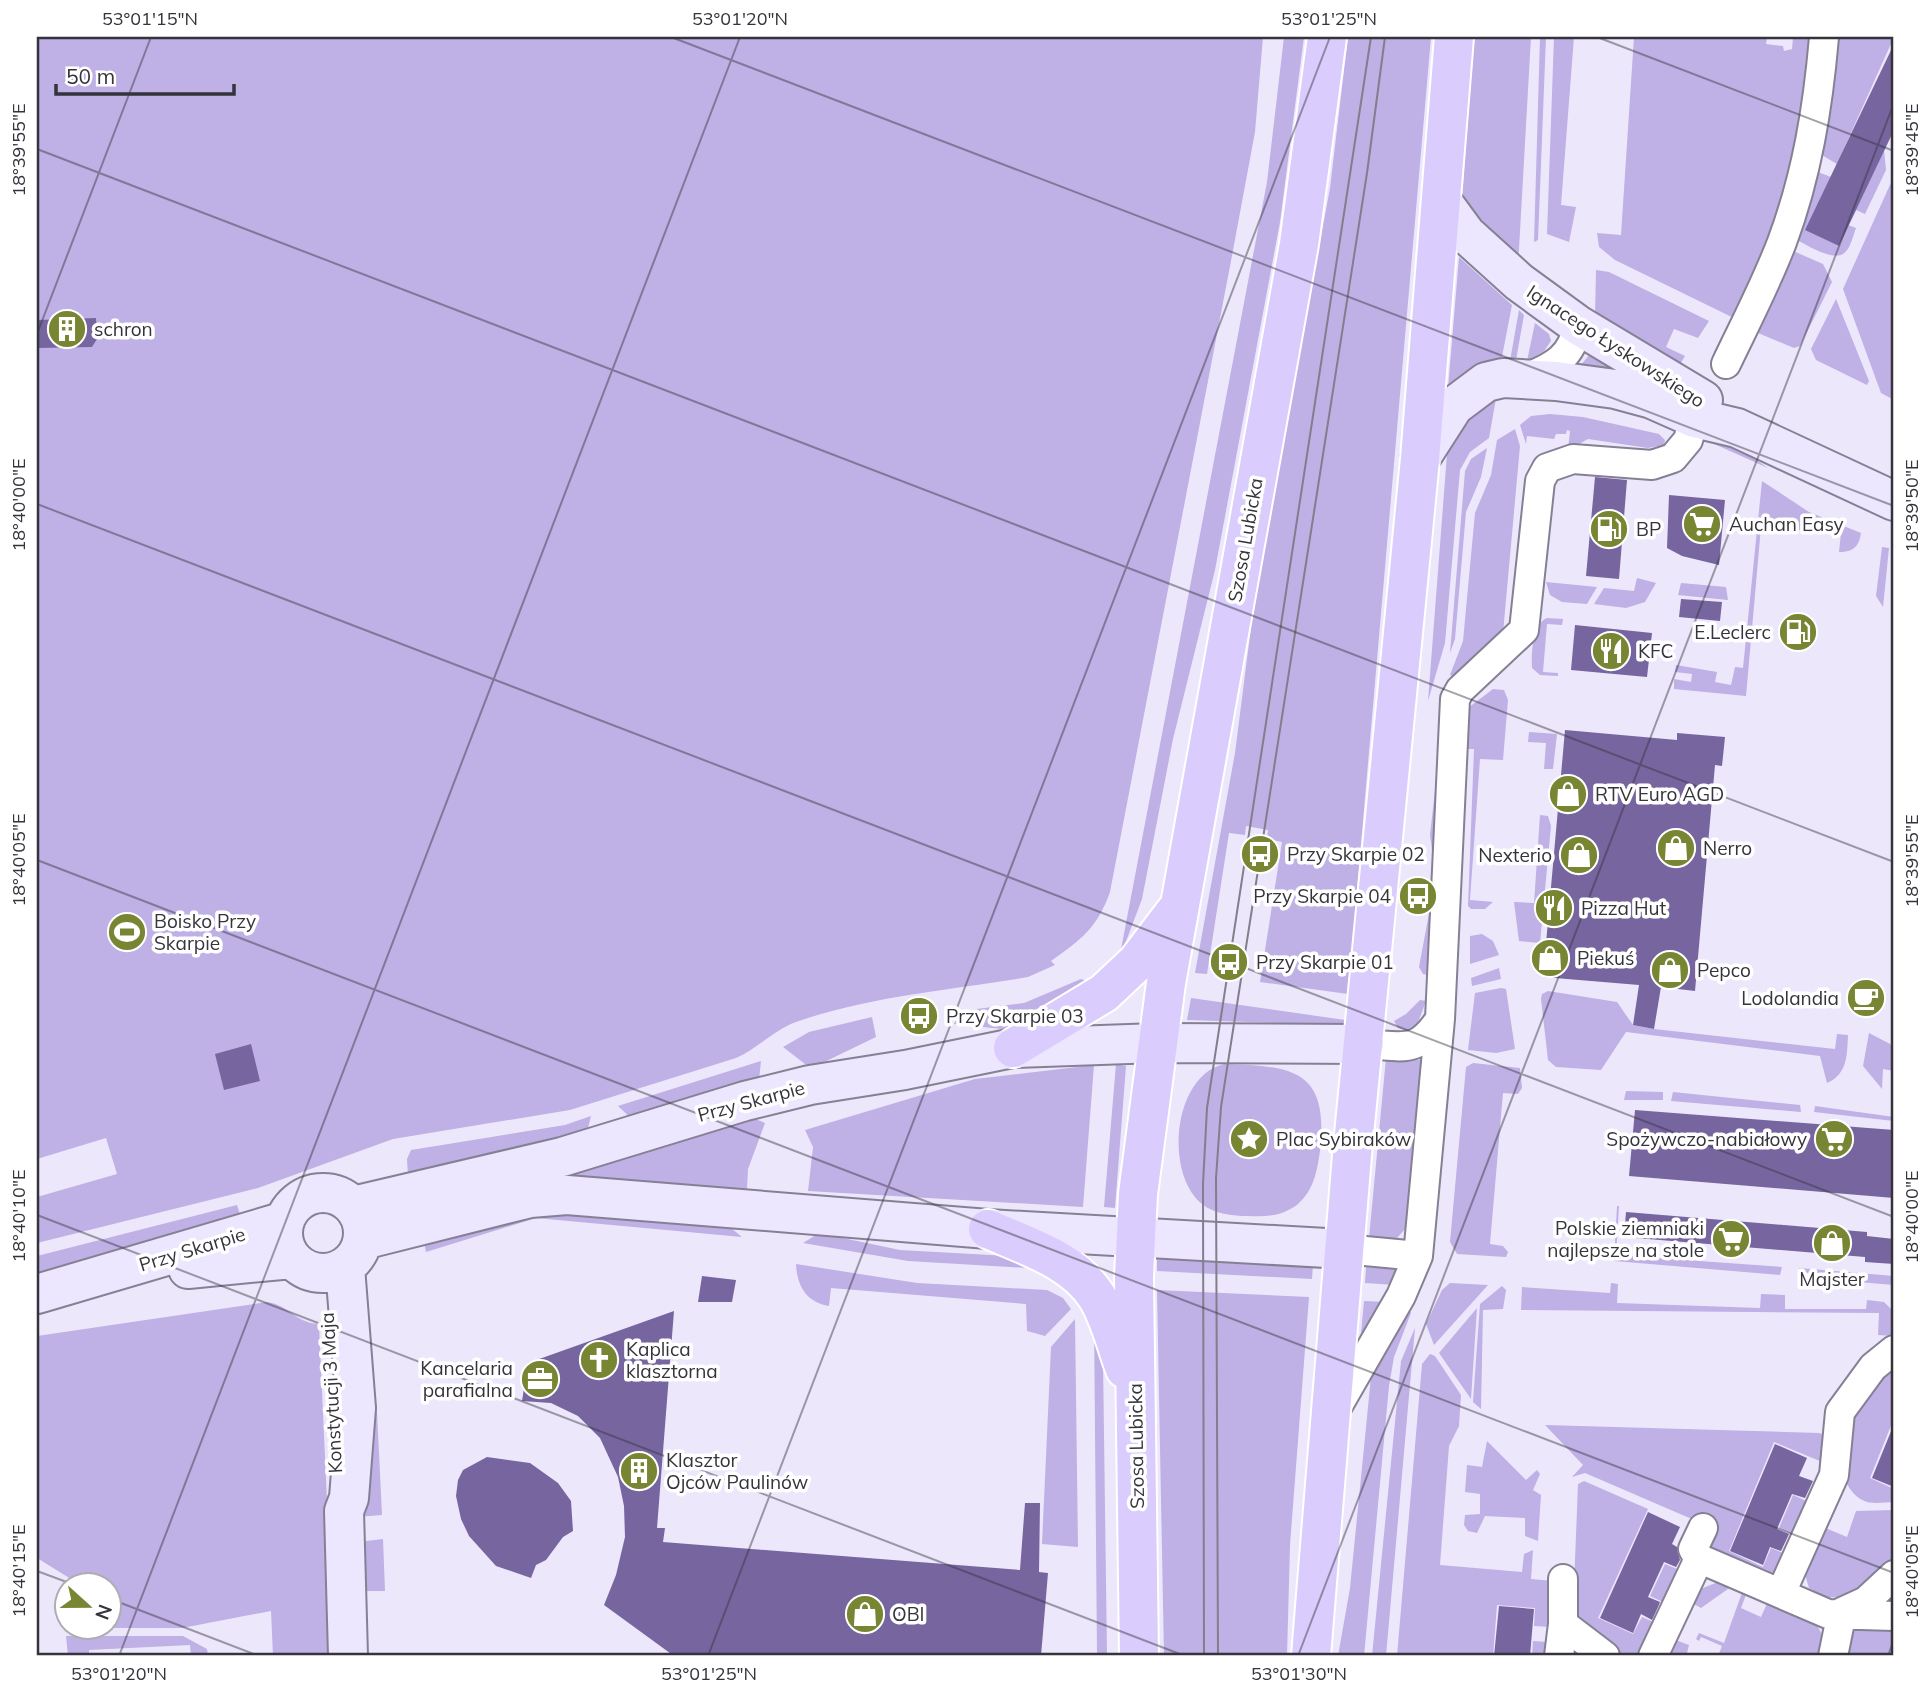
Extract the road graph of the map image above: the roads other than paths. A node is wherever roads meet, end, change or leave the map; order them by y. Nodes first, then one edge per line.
1 (1327, 37) edge
2 (1454, 37) edge
3 (1824, 37) edge
4 (1441, 200) junction
5 (1578, 325) junction
6 (1726, 364) dead end
7 (1526, 378) junction
8 (1697, 408) junction
9 (1420, 459) junction
10 (1894, 501) edge
11 (1179, 908) junction
12 (1440, 1019) junction
13 (1157, 1043) junction
14 (1364, 1044) junction
15 (1013, 1048) junction
16 (285, 1221) junction
17 (988, 1229) junction
18 (1135, 1236) junction
19 (345, 1254) junction
20 (1418, 1256) junction
21 (1343, 1263) junction
22 (99, 1277) junction
23 (37, 1294) edge
24 (1889, 1343) edge
25 (1135, 1417) junction
26 (1331, 1417) junction
27 (1703, 1528) dead end
28 (1698, 1558) junction
29 (1894, 1575) edge
30 (1563, 1579) dead end
31 (1781, 1593) junction
32 (1842, 1612) junction
33 (1894, 1616) edge
34 (1563, 1624) junction
35 (348, 1656) edge
36 (1139, 1656) edge
37 (1311, 1656) edge
38 (1559, 1656) edge
39 (1605, 1656) edge
40 (1653, 1656) edge
41 (1833, 1656) edge

1 - 11 main road, Szosa Lubicka
2 - 4 main road
3 - 6 street
4 - 5 street, Ignacego Łyskowskiego
4 - 9 main road
5 - 7 street
5 - 8 street, Ignacego Łyskowskiego
7 - 8 street, Ignacego Łyskowskiego
7 - 9 street, Ignacego Łyskowskiego
8 - 10 street, Ignacego Łyskowskiego
8 - 12 street
9 - 14 main road
11 - 13 main road, Szosa Lubicka
11 - 15 main road
12 - 14 street
12 - 20 street
13 - 14 street
13 - 15 street, Przy Skarpie
13 - 18 main road
14 - 21 main road
15 - 19 street, Przy Skarpie
16 - 19 street, Konstytucji 3 Maja
16 - 19 street
16 - 22 street, Przy Skarpie
17 - 18 street, Przy Skarpie
17 - 19 street, Przy Skarpie
17 - 25 main road
18 - 21 street
18 - 25 main road, Szosa Lubicka
19 - 22 street, Przy Skarpie
19 - 35 street, Konstytucji 3 Maja
20 - 21 street
20 - 26 street
21 - 26 main road
22 - 23 street, Przy Skarpie
24 - 31 street
25 - 36 main road, Szosa Lubicka
26 - 37 main road
27 - 28 street
28 - 31 street
28 - 40 street
29 - 32 street
30 - 34 street
31 - 32 street
32 - 33 street
32 - 41 street
34 - 38 street
34 - 39 street

